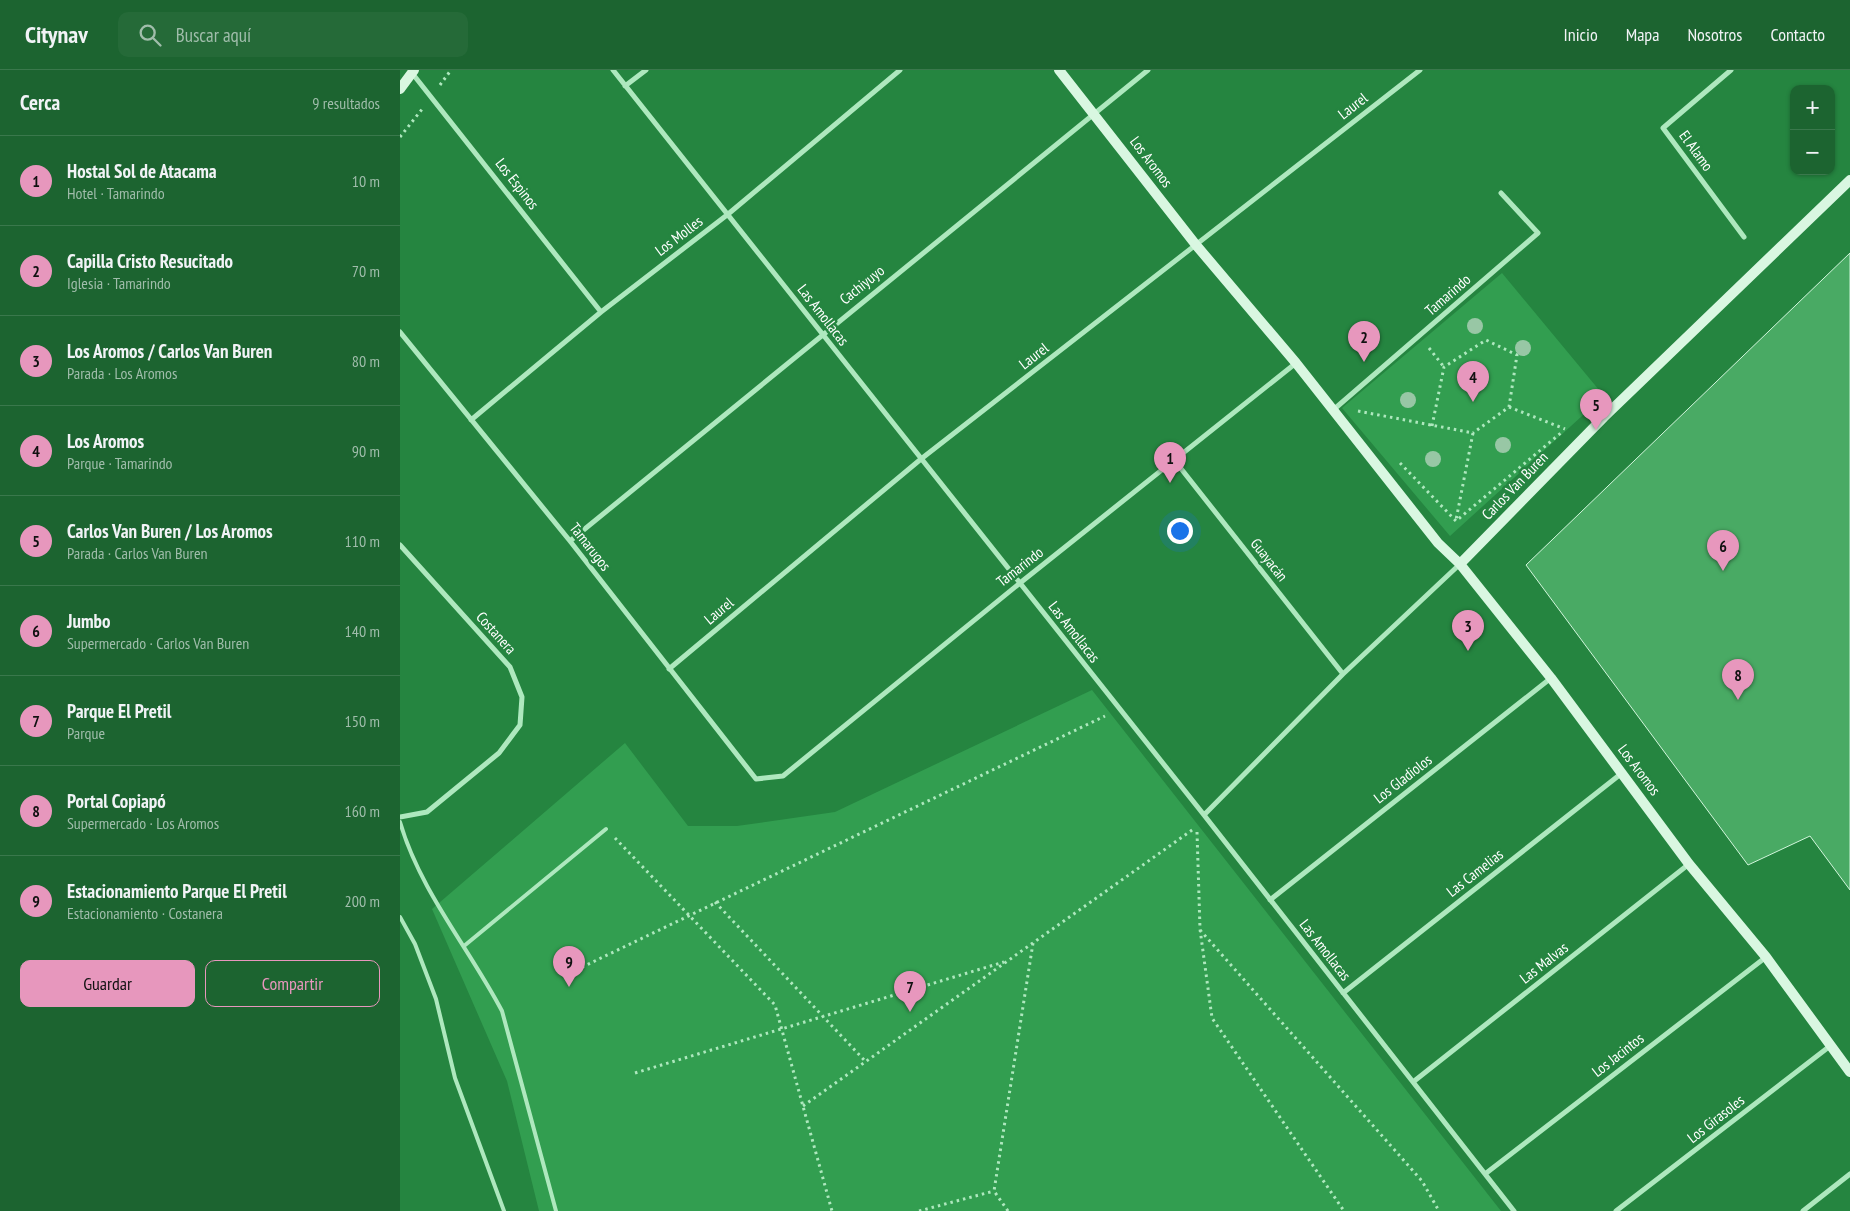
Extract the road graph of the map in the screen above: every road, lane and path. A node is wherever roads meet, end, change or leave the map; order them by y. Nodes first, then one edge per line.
1 (612, 70) edge
2 (646, 70) edge
3 (900, 70) edge
4 (1059, 70) edge
5 (1148, 70) edge
6 (1420, 70) edge
7 (1731, 70) edge
8 (413, 71) edge
9 (625, 86) junction
10 (400, 89) edge
11 (1094, 112) junction
12 (1850, 180) edge
13 (1501, 193) dead end
14 (727, 215) junction
15 (1744, 237) dead end
16 (1196, 245) junction
17 (601, 312) junction
18 (400, 332) edge
19 (822, 334) junction
20 (1426, 344) dead end
21 (1296, 363) junction
22 (1444, 367) junction
23 (1509, 407) junction
24 (1348, 409) dead end
25 (1332, 411) junction
26 (471, 420) junction
27 (1572, 423) dead end
28 (1432, 426) junction
29 (1565, 429) junction
30 (1473, 433) junction
31 (1395, 458) dead end
32 (922, 459) junction
33 (1176, 461) junction
34 (1456, 521) junction
35 (570, 541) junction
36 (400, 545) edge
37 (1460, 564) junction
38 (1020, 583) junction
39 (669, 669) junction
40 (1344, 674) junction
41 (1551, 678) junction
42 (1120, 709) junction
43 (1622, 773) junction
44 (756, 779) joint
45 (1204, 815) junction
46 (400, 817) edge
47 (400, 822) edge
48 (606, 829) joint
49 (1690, 864) junction
50 (1270, 900) junction
51 (715, 902) junction
52 (688, 915) junction
53 (400, 918) edge
54 (1200, 929) junction
55 (1033, 942) junction
56 (464, 946) junction
57 (1766, 957) junction
58 (1007, 961) junction
59 (576, 970) dead end
60 (1344, 993) junction
61 (822, 1017) junction
62 (782, 1029) junction
63 (1830, 1046) junction
64 (866, 1062) junction
65 (1850, 1072) edge
66 (635, 1074) dead end
67 (1413, 1082) junction
68 (803, 1106) junction
69 (1485, 1174) junction
70 (1850, 1174) edge
71 (994, 1191) junction
72 (504, 1211) edge
73 (556, 1211) edge
74 (832, 1211) edge
75 (919, 1211) edge
76 (1008, 1211) edge
77 (1344, 1211) edge
78 (1439, 1211) edge
79 (1514, 1211) edge
80 (1616, 1211) edge
81 (1803, 1211) edge

1 - 9 street, Las Amollacas
2 - 9 street
3 - 14 street, Los Molles
4 - 11 street, Los Aromos
5 - 11 street, Cachiyuyo
6 - 16 street, Laurel
7 - 15 street, El Alamo
8 - 10 street
8 - 17 street, Los Espinos
9 - 14 street, Las Amollacas
11 - 16 street, Los Aromos
11 - 19 street, Cachiyuyo
12 - 37 street, Carlos Van Buren
13 - 25 street, Tamarindo
14 - 17 street, Los Molles
14 - 19 street, Las Amollacas
16 - 21 street, Los Aromos
16 - 32 street, Laurel
17 - 26 street, Los Molles
18 - 26 street, Tamarugos
19 - 32 street, Las Amollacas
19 - 35 street, Cachiyuyo
20 - 22 path
21 - 25 street, Los Aromos
21 - 33 street, Tamarindo
22 - 23 path
22 - 28 path
23 - 29 path
23 - 30 path
24 - 28 path
25 - 37 street, Los Aromos
26 - 35 street, Tamarugos
27 - 29 path
28 - 30 path
29 - 34 path
30 - 34 path
31 - 34 path
32 - 38 street, Las Amollacas
32 - 39 street, Laurel
33 - 38 street, Tamarindo
33 - 40 street, Guayacán
35 - 39 street, Tamarugos
36 - 46 street, Costanera
37 - 40 street, Carlos Van Buren
37 - 41 street, Los Aromos
38 - 42 street, Las Amollacas
38 - 44 street, Tamarindo
39 - 44 street, Tamarugos
40 - 45 street, Carlos Van Buren
41 - 43 street, Los Aromos
41 - 50 street, Los Gladiolos
42 - 45 street, Las Amollacas
42 - 51 path
43 - 49 street, Los Aromos
43 - 60 street, Las Camelias
45 - 50 street, Las Amollacas
47 - 56 lane
48 - 52 path
48 - 56 lane
49 - 57 street, Los Aromos
49 - 67 street, Las Malvas
50 - 60 street, Las Amollacas
51 - 52 path
51 - 61 path
52 - 59 path
52 - 62 path
53 - 72 lane
54 - 55 path
54 - 77 path
54 - 78 path
55 - 58 path
55 - 71 path
56 - 73 lane
57 - 63 street, Los Aromos
57 - 69 street, Los Jacintos
58 - 61 path
58 - 64 path
60 - 67 street, Las Amollacas
61 - 62 path
61 - 64 path
62 - 66 path
62 - 68 path
63 - 65 street, Los Aromos
63 - 80 street, Los Girasoles
64 - 68 path
67 - 69 street, Las Amollacas
68 - 74 path
69 - 79 street, Las Amollacas
70 - 81 street
71 - 75 path
71 - 76 path

